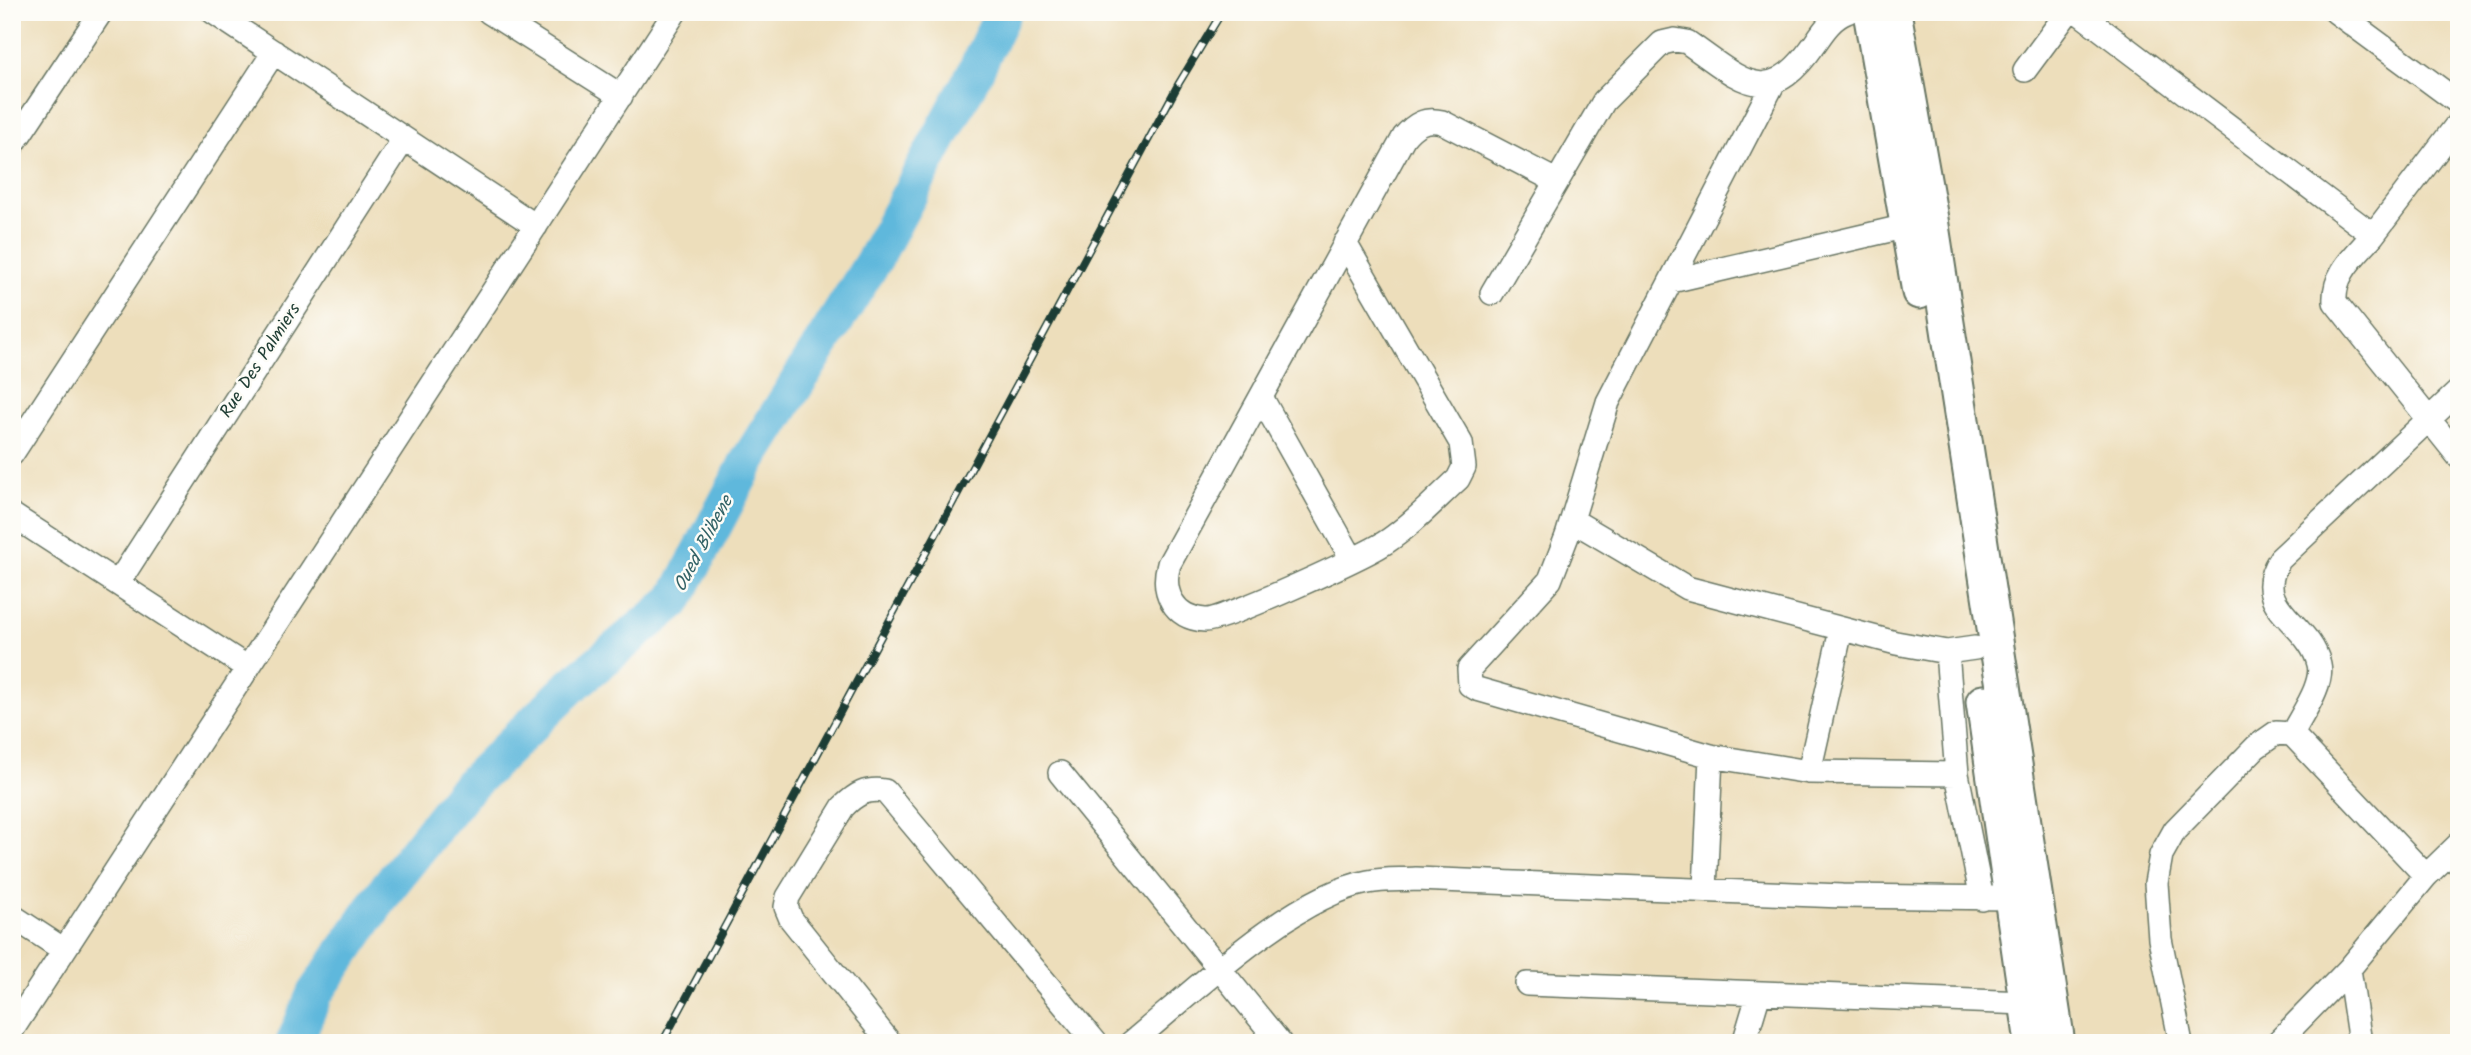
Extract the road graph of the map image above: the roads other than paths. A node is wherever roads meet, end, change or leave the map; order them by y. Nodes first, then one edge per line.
1 (102, 12) edge
2 (213, 12) edge
3 (489, 12) edge
4 (675, 12) edge
5 (1847, 12) edge
6 (1870, 12) edge
7 (1894, 12) edge
8 (2068, 12) edge
9 (2078, 12) edge
10 (2336, 12) edge
11 (274, 52) junction
12 (2025, 70) dead end
13 (1774, 82) junction
14 (621, 96) junction
15 (2459, 103) edge
16 (2459, 122) edge
17 (404, 139) junction
18 (12, 146) edge
19 (1556, 181) junction
20 (1916, 223) junction
21 (536, 226) junction
22 (2373, 235) junction
23 (1345, 243) junction
24 (1671, 281) junction
25 (1492, 293) dead end
26 (2459, 391) edge
27 (1261, 397) junction
28 (2428, 419) junction
29 (12, 454) edge
30 (2459, 457) edge
31 (12, 515) edge
32 (1572, 520) junction
33 (1352, 559) junction
34 (118, 583) junction
35 (1841, 630) junction
36 (1961, 650) junction
37 (248, 668) junction
38 (2292, 733) junction
39 (1711, 756) junction
40 (1809, 772) junction
41 (1060, 773) dead end
42 (1957, 774) junction
43 (2459, 844) edge
44 (2426, 876) junction
45 (1705, 890) junction
46 (1996, 898) junction
47 (12, 916) edge
48 (64, 950) junction
49 (1222, 969) junction
50 (2348, 969) junction
51 (1527, 984) dead end
52 (1759, 993) junction
53 (2026, 1003) junction
54 (12, 1030) edge
55 (890, 1043) edge
56 (1096, 1043) edge
57 (1131, 1043) edge
58 (1280, 1043) edge
59 (1744, 1043) edge
60 (2032, 1043) edge
61 (2058, 1043) edge
62 (2181, 1043) edge
63 (2277, 1043) edge
64 (2360, 1043) edge

1 - 18 street
2 - 11 street
3 - 14 street
4 - 14 street
5 - 13 street
6 - 20 main road
7 - 20 main road
8 - 12 street
9 - 22 street
10 - 15 street
11 - 17 street
11 - 29 street
13 - 19 street
13 - 24 street
14 - 21 street
16 - 22 street
17 - 21 street
17 - 34 street, Rue Des Palmiers
19 - 23 street
19 - 25 street
20 - 24 street
20 - 36 main road
20 - 61 main road
21 - 37 street
22 - 28 street
23 - 27 street
23 - 33 street
24 - 32 street
26 - 28 street
27 - 33 street
27 - 33 street
28 - 30 street
28 - 38 street
31 - 34 street
32 - 35 street
32 - 39 street
34 - 37 street
35 - 36 street
35 - 40 street
36 - 42 street
36 - 46 main road
37 - 48 street
38 - 44 street
38 - 62 street
39 - 40 street
39 - 45 street
40 - 42 street
41 - 49 street
42 - 46 street
43 - 44 street
44 - 50 street
45 - 46 street
45 - 49 street
46 - 53 main road
47 - 48 street
48 - 54 street
49 - 57 street
49 - 58 street
50 - 63 street
50 - 64 street
51 - 52 street
52 - 53 street
52 - 59 street
53 - 60 main road
55 - 56 street

